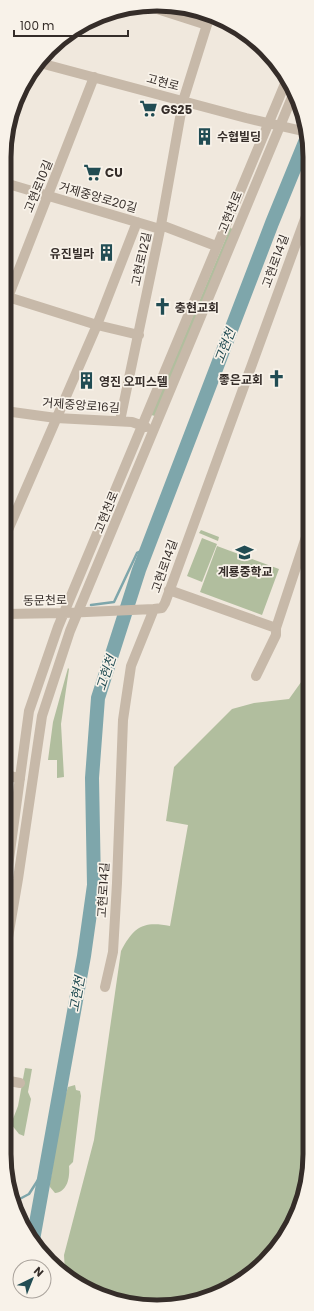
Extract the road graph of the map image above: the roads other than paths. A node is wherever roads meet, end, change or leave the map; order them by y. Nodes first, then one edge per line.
1 (163, 11) edge
2 (209, 21) edge
3 (207, 26) junction
4 (44, 64) edge
5 (94, 78) junction
6 (284, 86) edge
7 (292, 100) edge
8 (183, 101) junction
9 (269, 123) junction
10 (285, 126) junction
11 (300, 130) edge
12 (11, 185) edge
13 (48, 197) junction
14 (137, 222) junction
15 (303, 224) edge
16 (161, 227) junction
17 (216, 246) junction
18 (11, 291) edge
19 (11, 302) edge
20 (97, 325) junction
21 (139, 335) junction
22 (11, 412) edge
23 (56, 418) junction
24 (120, 421) junction
25 (141, 425) junction
26 (154, 429) junction
27 (11, 523) edge
28 (303, 546) edge
29 (169, 590) junction
30 (154, 609) junction
31 (82, 612) junction
32 (64, 613) junction
33 (11, 614) edge
34 (276, 628) junction
35 (256, 676) dead end
36 (11, 776) edge
37 (20, 779) junction
38 (11, 841) edge
39 (11, 877) edge
40 (18, 879) junction
41 (11, 920) edge
42 (105, 987) dead end
43 (11, 1081) edge
44 (20, 1083) dead end

1 - 3 street
2 - 3 street, 고현로12길
3 - 8 street, 고현로12길
4 - 5 street, 고현로
5 - 8 street, 고현로
5 - 13 street, 고현로10길
6 - 9 street, 고현천로
7 - 10 street, 고현천로
8 - 9 street, 고현로
8 - 16 street, 고현로12길
9 - 10 street, 고현로
9 - 17 street, 고현천로
10 - 11 street, 고현로
10 - 26 street, 고현천로
12 - 13 street, 거제중앙로20길
13 - 14 street, 거제중앙로20길
13 - 18 street, 고현로10길
14 - 16 street, 거제중앙로20길
14 - 20 street
15 - 29 street, 고현로14길
16 - 17 street, 거제중앙로20길
16 - 21 street, 고현로12길
17 - 25 street, 고현천로
19 - 20 street
20 - 21 street
20 - 23 street
21 - 24 street, 고현로12길
22 - 23 street, 거제중앙로16길
23 - 24 street, 거제중앙로16길
23 - 27 street
24 - 25 street, 거제중앙로16길
25 - 26 street, 거제중앙로16길
25 - 32 street, 고현천로
26 - 31 street, 고현천로
28 - 34 street
29 - 30 street, 고현로14길
29 - 34 street
30 - 31 street, 동문천로
30 - 42 street, 고현로14길
31 - 32 street, 동문천로
31 - 40 street, 고현천로
32 - 33 street, 동문천로
32 - 37 street, 고현천로
34 - 35 street
36 - 37 street
37 - 38 street, 고현천로
39 - 40 street
40 - 41 street, 고현천로
43 - 44 street

